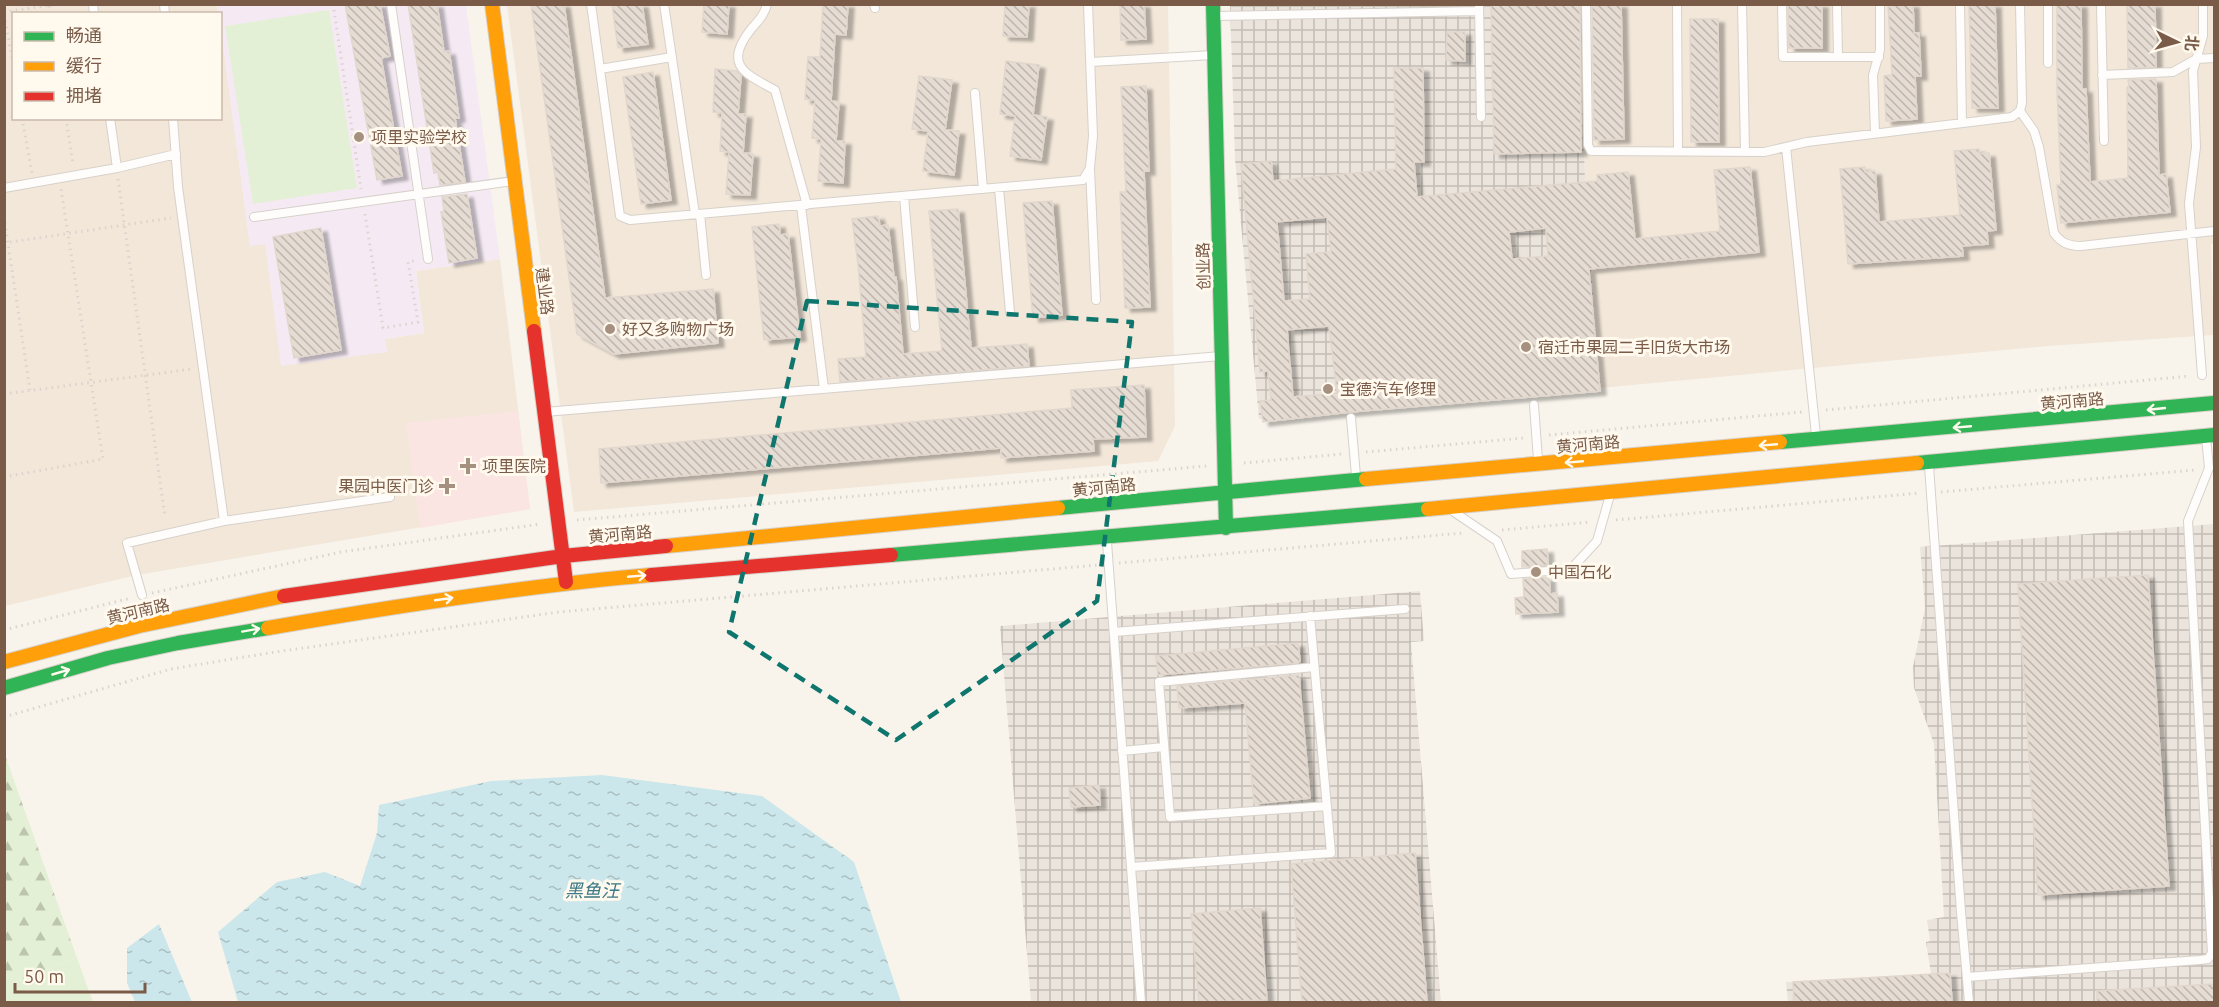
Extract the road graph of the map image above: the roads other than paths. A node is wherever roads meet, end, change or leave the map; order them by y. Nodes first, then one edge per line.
1 (391, 4) edge
2 (492, 4) edge
3 (591, 4) edge
4 (664, 4) edge
5 (767, 4) edge
6 (1088, 4) edge
7 (1586, 4) edge
8 (1677, 4) edge
9 (1742, 4) edge
10 (1782, 4) edge
11 (1837, 4) edge
12 (1880, 4) edge
13 (1960, 4) edge
14 (2020, 4) edge
15 (2048, 4) edge
16 (2101, 4) edge
17 (2203, 4) edge
18 (1479, 8) edge
19 (1214, 10) edge
20 (1215, 55) junction
21 (672, 57) junction
22 (1838, 57) junction
23 (1879, 57) junction
24 (2214, 58) edge
25 (2196, 59) junction
26 (1091, 62) junction
27 (2049, 63) dead end
28 (600, 69) junction
29 (2102, 75) junction
30 (975, 93) dead end
31 (2020, 111) junction
32 (1481, 117) dead end
33 (110, 120) edge
34 (173, 120) edge
35 (1962, 123) junction
36 (1875, 134) junction
37 (2104, 141) dead end
38 (1786, 147) junction
39 (1678, 151) junction
40 (1745, 152) junction
41 (176, 154) junction
42 (117, 168) junction
43 (1090, 168) junction
44 (515, 181) junction
45 (4, 188) edge
46 (999, 188) junction
47 (983, 189) junction
48 (419, 194) junction
49 (904, 196) junction
50 (804, 205) junction
51 (698, 214) junction
52 (254, 217) dead end
53 (2214, 231) edge
54 (2192, 234) junction
55 (428, 259) dead end
56 (706, 275) dead end
57 (1096, 300) dead end
58 (1010, 312) dead end
59 (915, 327) dead end
60 (1222, 356) junction
61 (2202, 375) road end
62 (824, 389) junction
63 (2214, 404) edge
64 (1534, 405) dead end
65 (544, 412) junction
66 (1351, 418) dead end
67 (2210, 436) edge
68 (1817, 440) junction
69 (1929, 462) junction
70 (1538, 465) junction
71 (1357, 481) junction
72 (1611, 491) junction
73 (1225, 492) junction
74 (390, 497) dead end
75 (1445, 507) junction
76 (224, 521) junction
77 (1226, 528) junction
78 (1107, 537) junction
79 (563, 556) junction
80 (566, 582) junction
81 (142, 595) road end
82 (1405, 609) dead end
83 (1310, 616) junction
84 (1114, 632) junction
85 (4, 662) edge
86 (1314, 667) junction
87 (4, 688) edge
88 (1164, 747) junction
89 (1122, 751) junction
90 (1327, 806) junction
91 (1131, 867) junction
92 (1967, 977) junction
93 (1141, 1002) edge
94 (1969, 1002) edge

1 - 48 lane
2 - 44 main road, 建业路
3 - 28 lane
4 - 21 lane
5 - 50 lane
6 - 26 lane
7 - 39 lane
8 - 39 lane
9 - 40 lane
10 - 22 lane
11 - 22 lane
12 - 23 lane
13 - 35 lane
14 - 31 lane
15 - 27 lane
16 - 29 lane
17 - 25 lane
18 - 19 lane
18 - 32 lane
19 - 20 main road, 创业路
20 - 26 lane
20 - 60 main road, 创业路
21 - 28 lane
21 - 51 lane
22 - 23 lane
23 - 36 lane
24 - 25 lane
25 - 29 lane
25 - 54 lane
26 - 43 lane
28 - 51 lane
29 - 37 lane
30 - 47 lane
31 - 35 lane
31 - 54 lane
33 - 42 lane
34 - 41 lane
35 - 36 lane
36 - 38 lane
38 - 40 lane
38 - 68 lane
39 - 40 lane
41 - 42 lane
41 - 76 lane
42 - 45 lane
43 - 46 lane
43 - 57 lane
44 - 48 lane
44 - 65 main road, 建业路
46 - 47 lane
46 - 58 lane
47 - 49 lane
48 - 52 lane
48 - 55 lane
49 - 50 lane
49 - 59 lane
50 - 51 lane
50 - 62 lane
51 - 56 lane
53 - 54 lane
54 - 61 lane
60 - 62 lane
60 - 73 main road, 创业路
62 - 65 lane
63 -> 68 main road, 黄河南路
64 - 70 lane
65 - 79 main road, 建业路
66 - 71 lane
67 - 69 main road
67 - 92 lane
68 -> 70 main road, 黄河南路
69 - 72 main road
69 - 92 lane
70 - 71 main road, 黄河南路
71 - 73 main road, 黄河南路
72 - 75 main road
72 - 75 lane
73 - 77 main road, 创业路
73 - 79 main road, 黄河南路
74 - 76 lane
75 - 77 main road
76 - 81 lane
77 - 78 main road
80 -> 78 main road
78 - 84 lane
79 - 80 main road, 建业路
79 - 85 main road, 黄河南路
87 -> 80 main road
82 - 83 lane
83 - 84 lane
83 - 86 lane
84 - 89 lane
86 - 88 lane
86 - 90 lane
88 - 89 lane
88 - 90 lane
89 - 91 lane
90 - 91 lane
91 - 93 lane
92 - 94 lane

